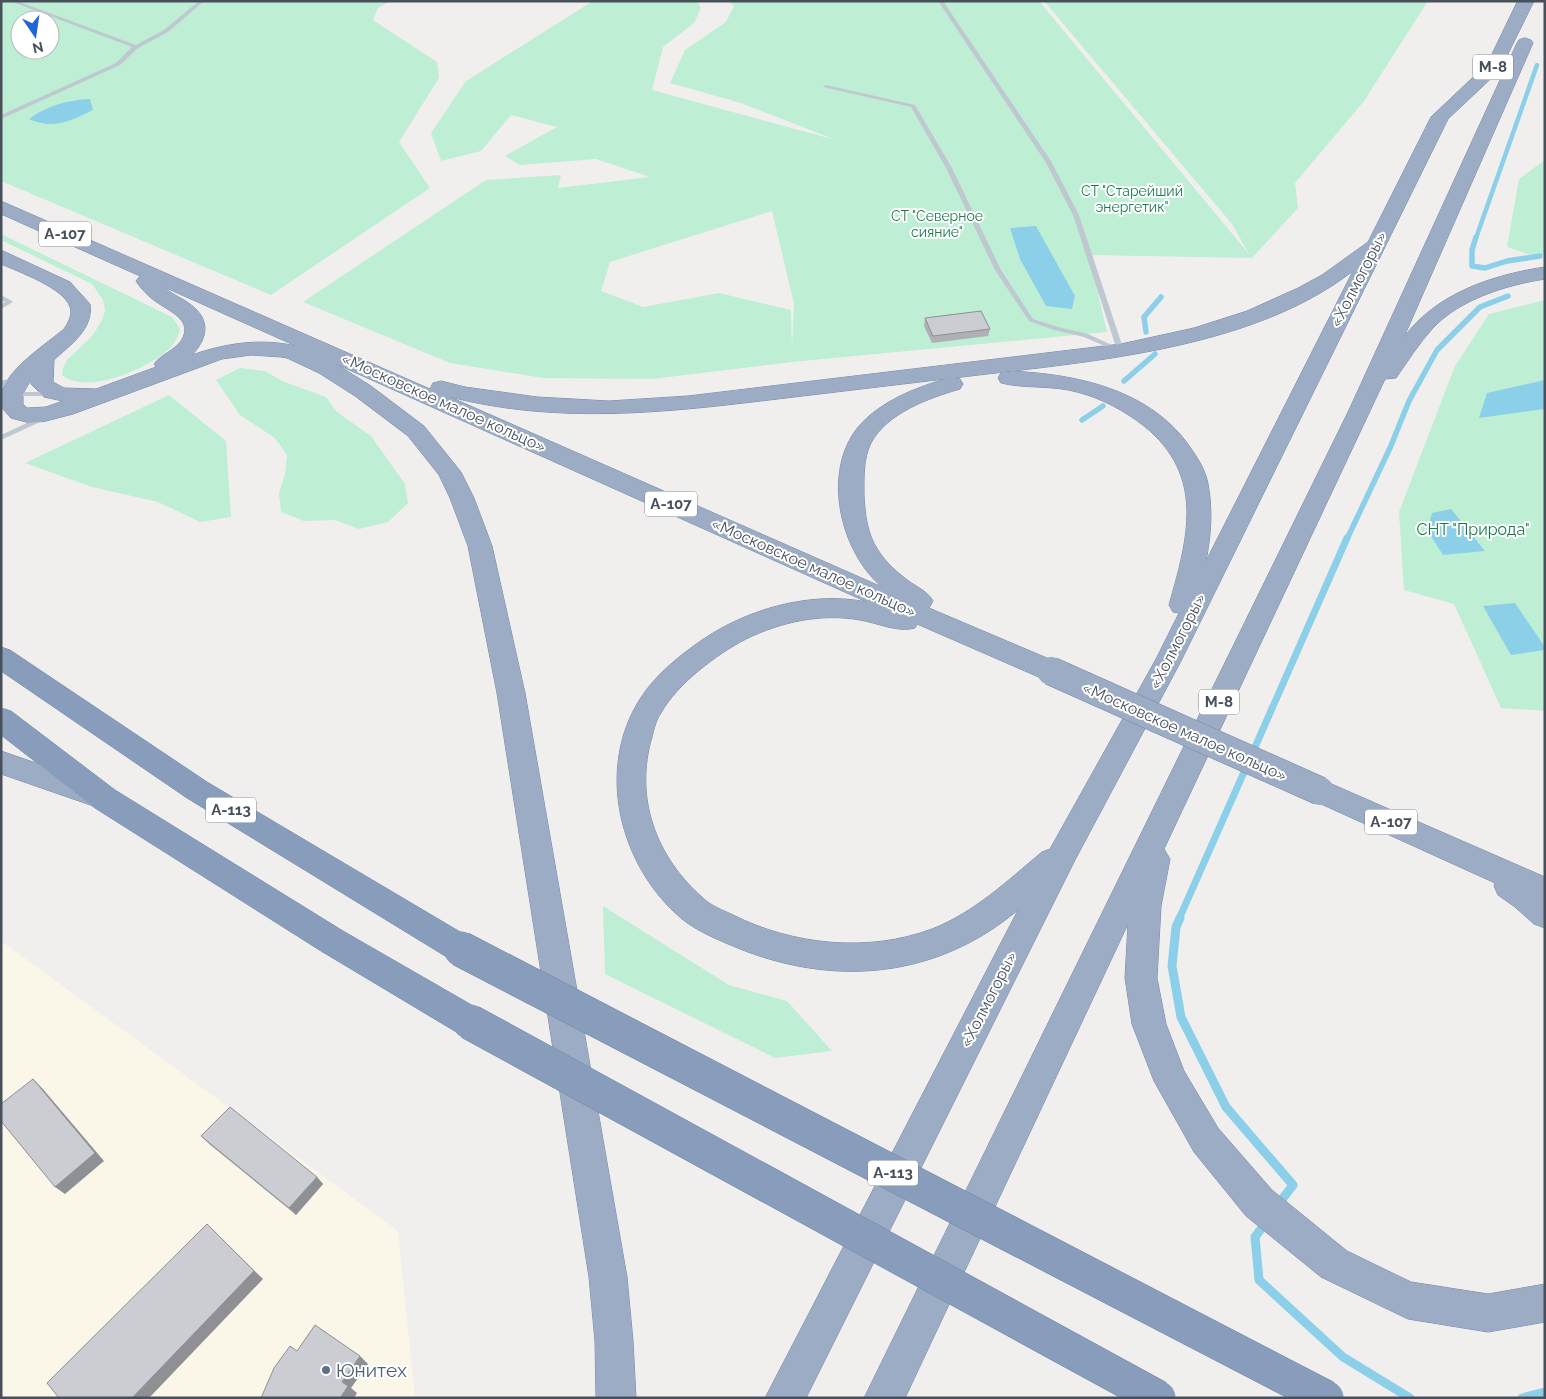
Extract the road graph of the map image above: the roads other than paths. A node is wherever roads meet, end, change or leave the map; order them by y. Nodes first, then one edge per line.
1 (12, 1) edge
2 (202, 1) edge
3 (940, 1) edge
4 (1526, 1) edge
5 (1545, 2) edge
6 (136, 47) junction
7 (826, 87) dead end
8 (1, 117) edge
9 (1, 207) edge
10 (1376, 243) junction
11 (1, 256) edge
12 (128, 262) junction
13 (1545, 273) edge
14 (1, 297) edge
15 (1, 307) edge
16 (281, 330) junction
17 (1121, 351) junction
18 (43, 360) junction
19 (327, 368) junction
20 (368, 368) junction
21 (110, 391) junction
22 (61, 401) junction
23 (11, 403) edge
24 (1360, 410) junction
25 (1, 438) edge
26 (985, 643) junction
27 (1, 657) edge
28 (1168, 661) junction
29 (1, 719) edge
30 (1, 762) edge
31 (105, 798) junction
32 (1163, 819) junction
33 (1064, 852) junction
34 (1463, 854) junction
35 (1545, 891) edge
36 (1545, 914) edge
37 (1545, 1303) edge
38 (616, 1398) edge
39 (785, 1398) edge
40 (884, 1398) edge
41 (1158, 1398) edge
42 (1326, 1398) edge

1 - 6 lane
2 - 6 lane
3 - 17 lane
4 - 10 highway, «Холмогоры» / М-8
5 - 24 highway, М-8
6 - 8 lane
7 - 17 lane
9 - 12 highway, «Московское малое кольцо» / А-107
10 - 17 highway
10 - 28 highway, «Холмогоры» / М-8
11 - 18 highway
12 - 16 highway, «Московское малое кольцо» / А-107
12 - 21 highway
13 - 24 highway
14 - 15 lane
16 - 19 highway
16 - 20 highway, «Московское малое кольцо» / А-107
17 - 20 highway
18 - 22 highway
18 - 23 highway
19 - 21 highway
19 - 38 highway
20 - 26 highway, «Московское малое кольцо» / А-107
21 - 22 highway
22 - 23 highway
23 - 25 lane
24 - 32 highway, М-8
26 - 28 highway
26 - 33 highway
26 - 34 highway, «Московское малое кольцо» / А-107, bridge
27 - 42 highway, А-113, bridge
28 - 33 highway, «Холмогоры» / М-8
29 - 31 highway
30 - 31 highway
31 - 41 highway, bridge
32 - 37 highway
32 - 40 highway, М-8
33 - 39 highway, «Холмогоры» / М-8
34 - 35 highway, «Московское малое кольцо» / А-107
34 - 36 highway

